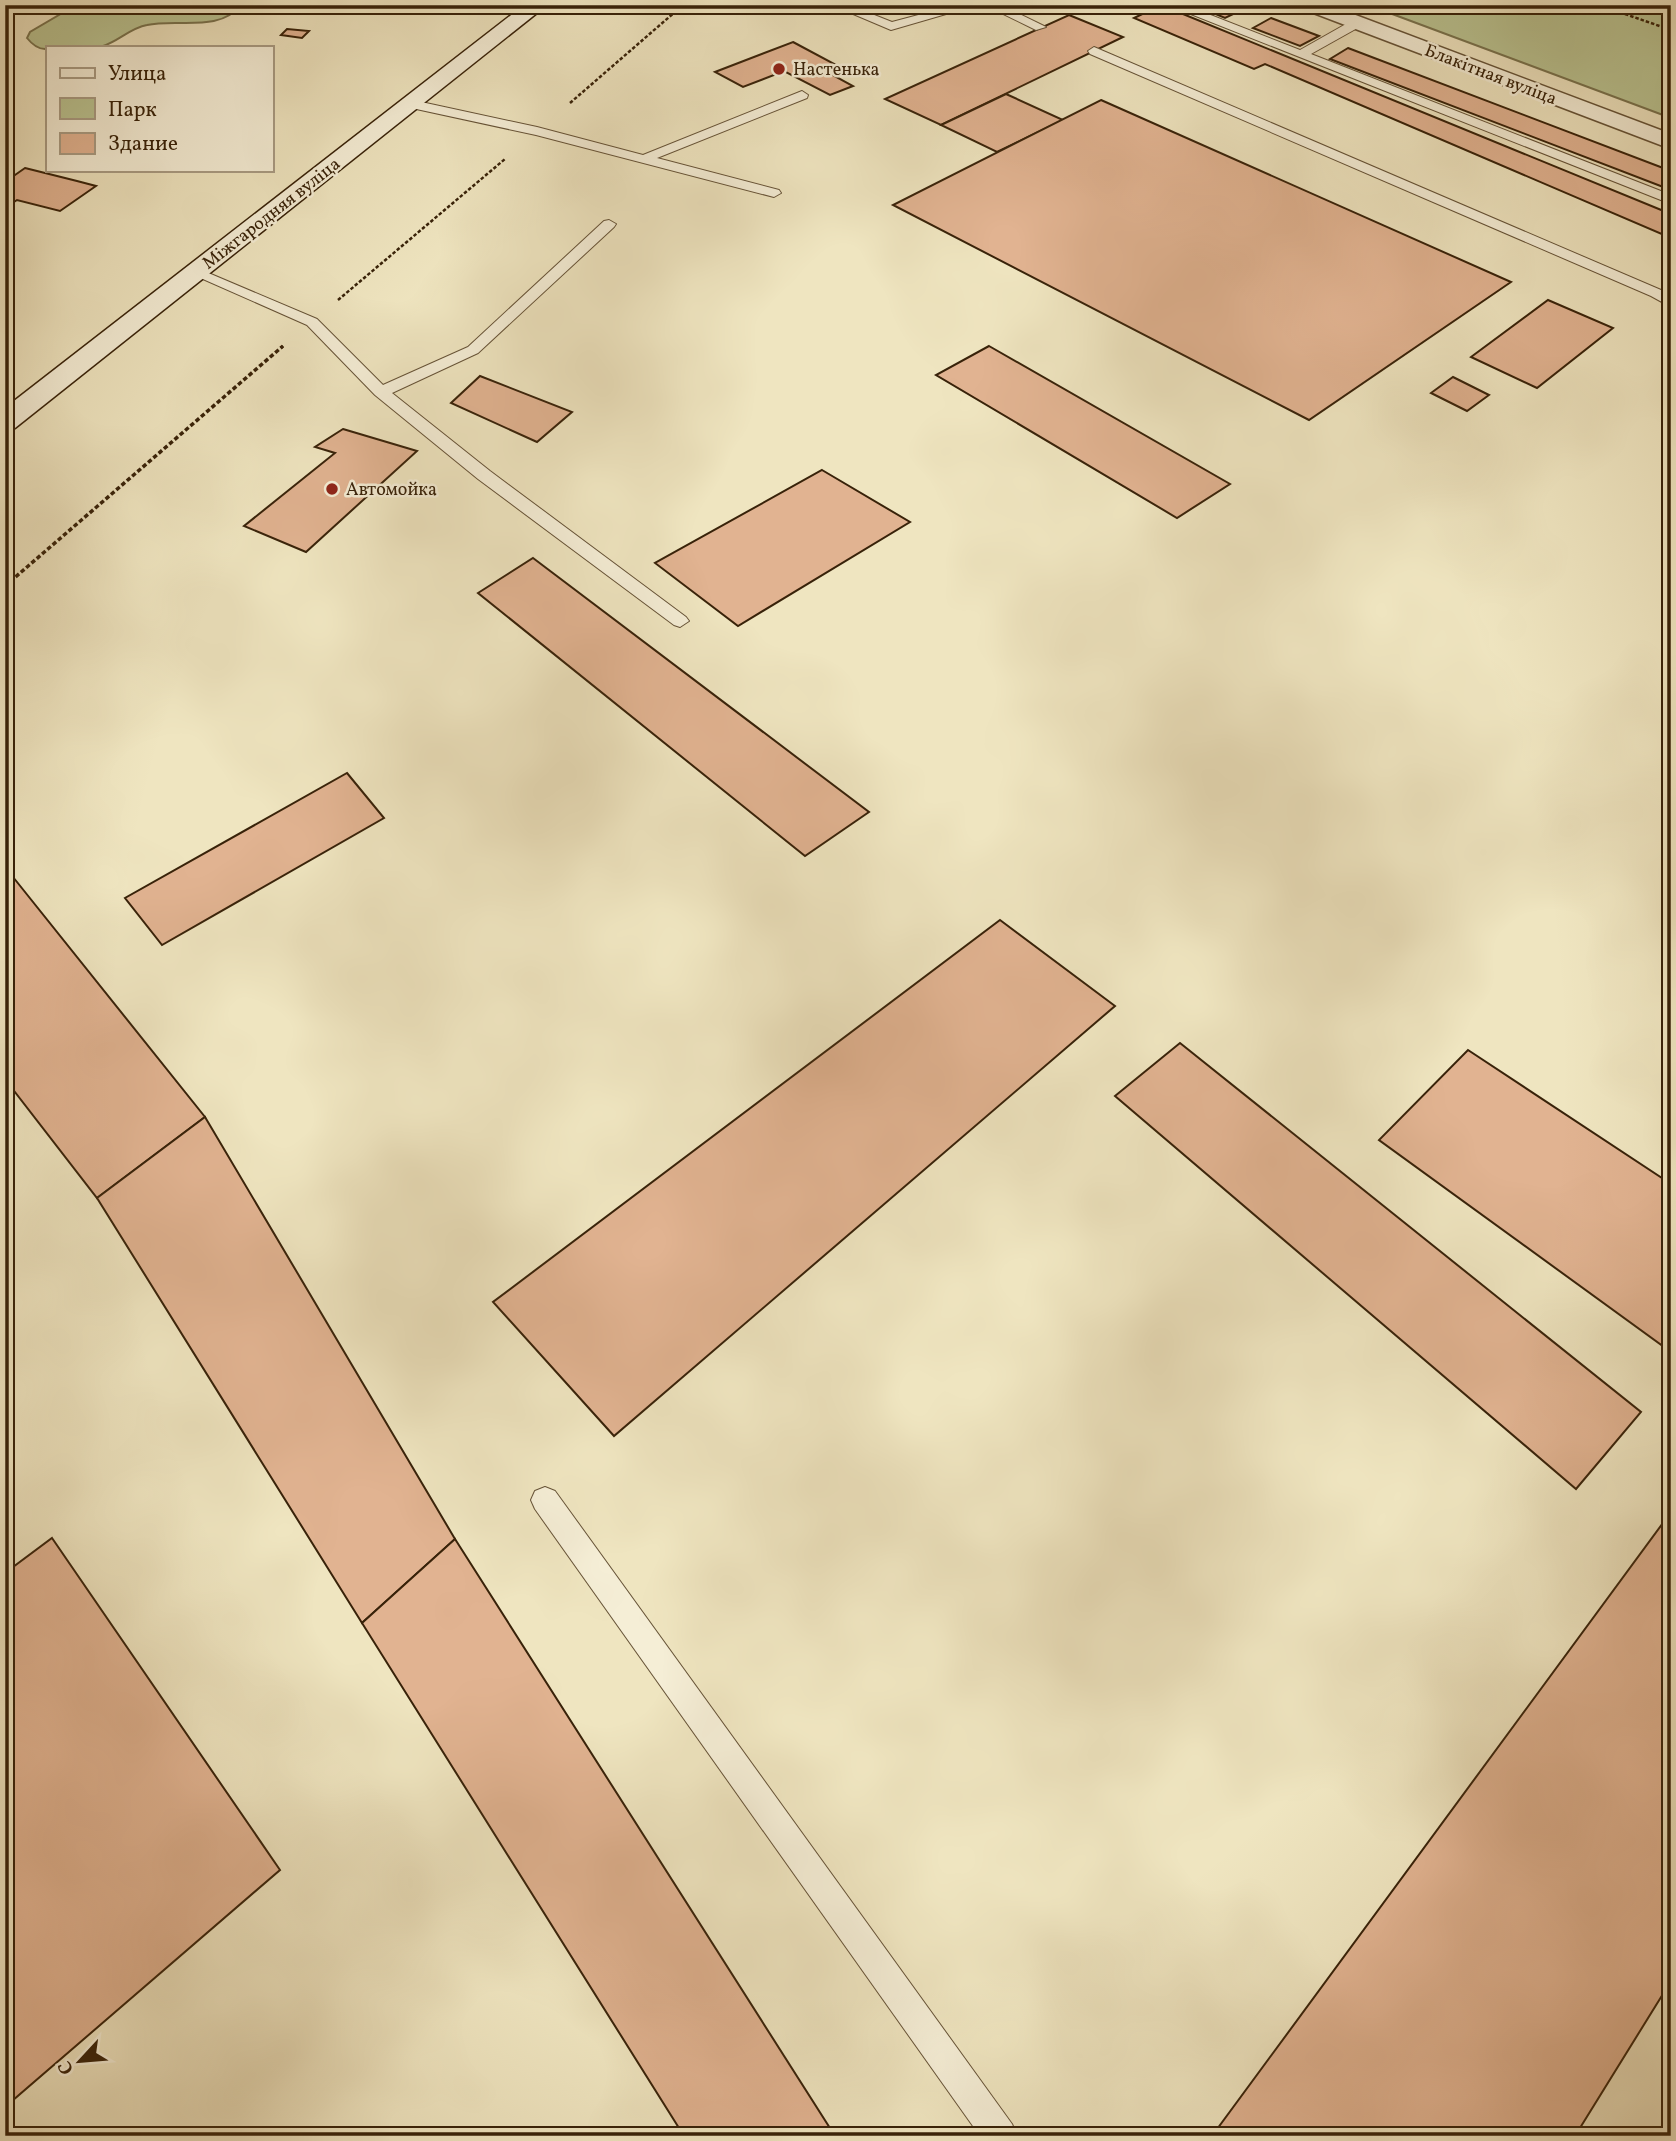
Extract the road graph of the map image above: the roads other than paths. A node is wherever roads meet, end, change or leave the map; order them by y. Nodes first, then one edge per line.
1 (537, 5) edge
2 (838, 5) edge
3 (971, 5) edge
4 (991, 5) edge
5 (1174, 5) edge
6 (1310, 5) edge
7 (1357, 23) junction
8 (1040, 27) dead end
9 (1094, 51) dead end
10 (1300, 55) junction
11 (802, 95) dead end
12 (412, 104) junction
13 (1671, 142) edge
14 (644, 159) junction
15 (774, 192) dead end
16 (1671, 200) edge
17 (609, 224) dead end
18 (194, 272) junction
19 (1671, 303) edge
20 (381, 392) junction
21 (5, 422) edge
22 (680, 621) dead end
23 (545, 1500) dead end
24 (1000, 2136) edge

1 - 12 main road, Міжгародняя вуліца
2 - 3 lane
4 - 8 lane
5 - 10 lane
6 - 7 main road, Блакітная вуліца
7 - 10 lane
7 - 13 main road, Блакітная вуліца
9 - 19 lane
10 - 16 lane
11 - 14 lane
12 - 14 lane
12 - 18 main road, Міжгародняя вуліца
14 - 15 lane
17 - 20 lane
18 - 20 lane
18 - 21 main road, Міжгародняя вуліца
20 - 22 lane
23 - 24 lane

